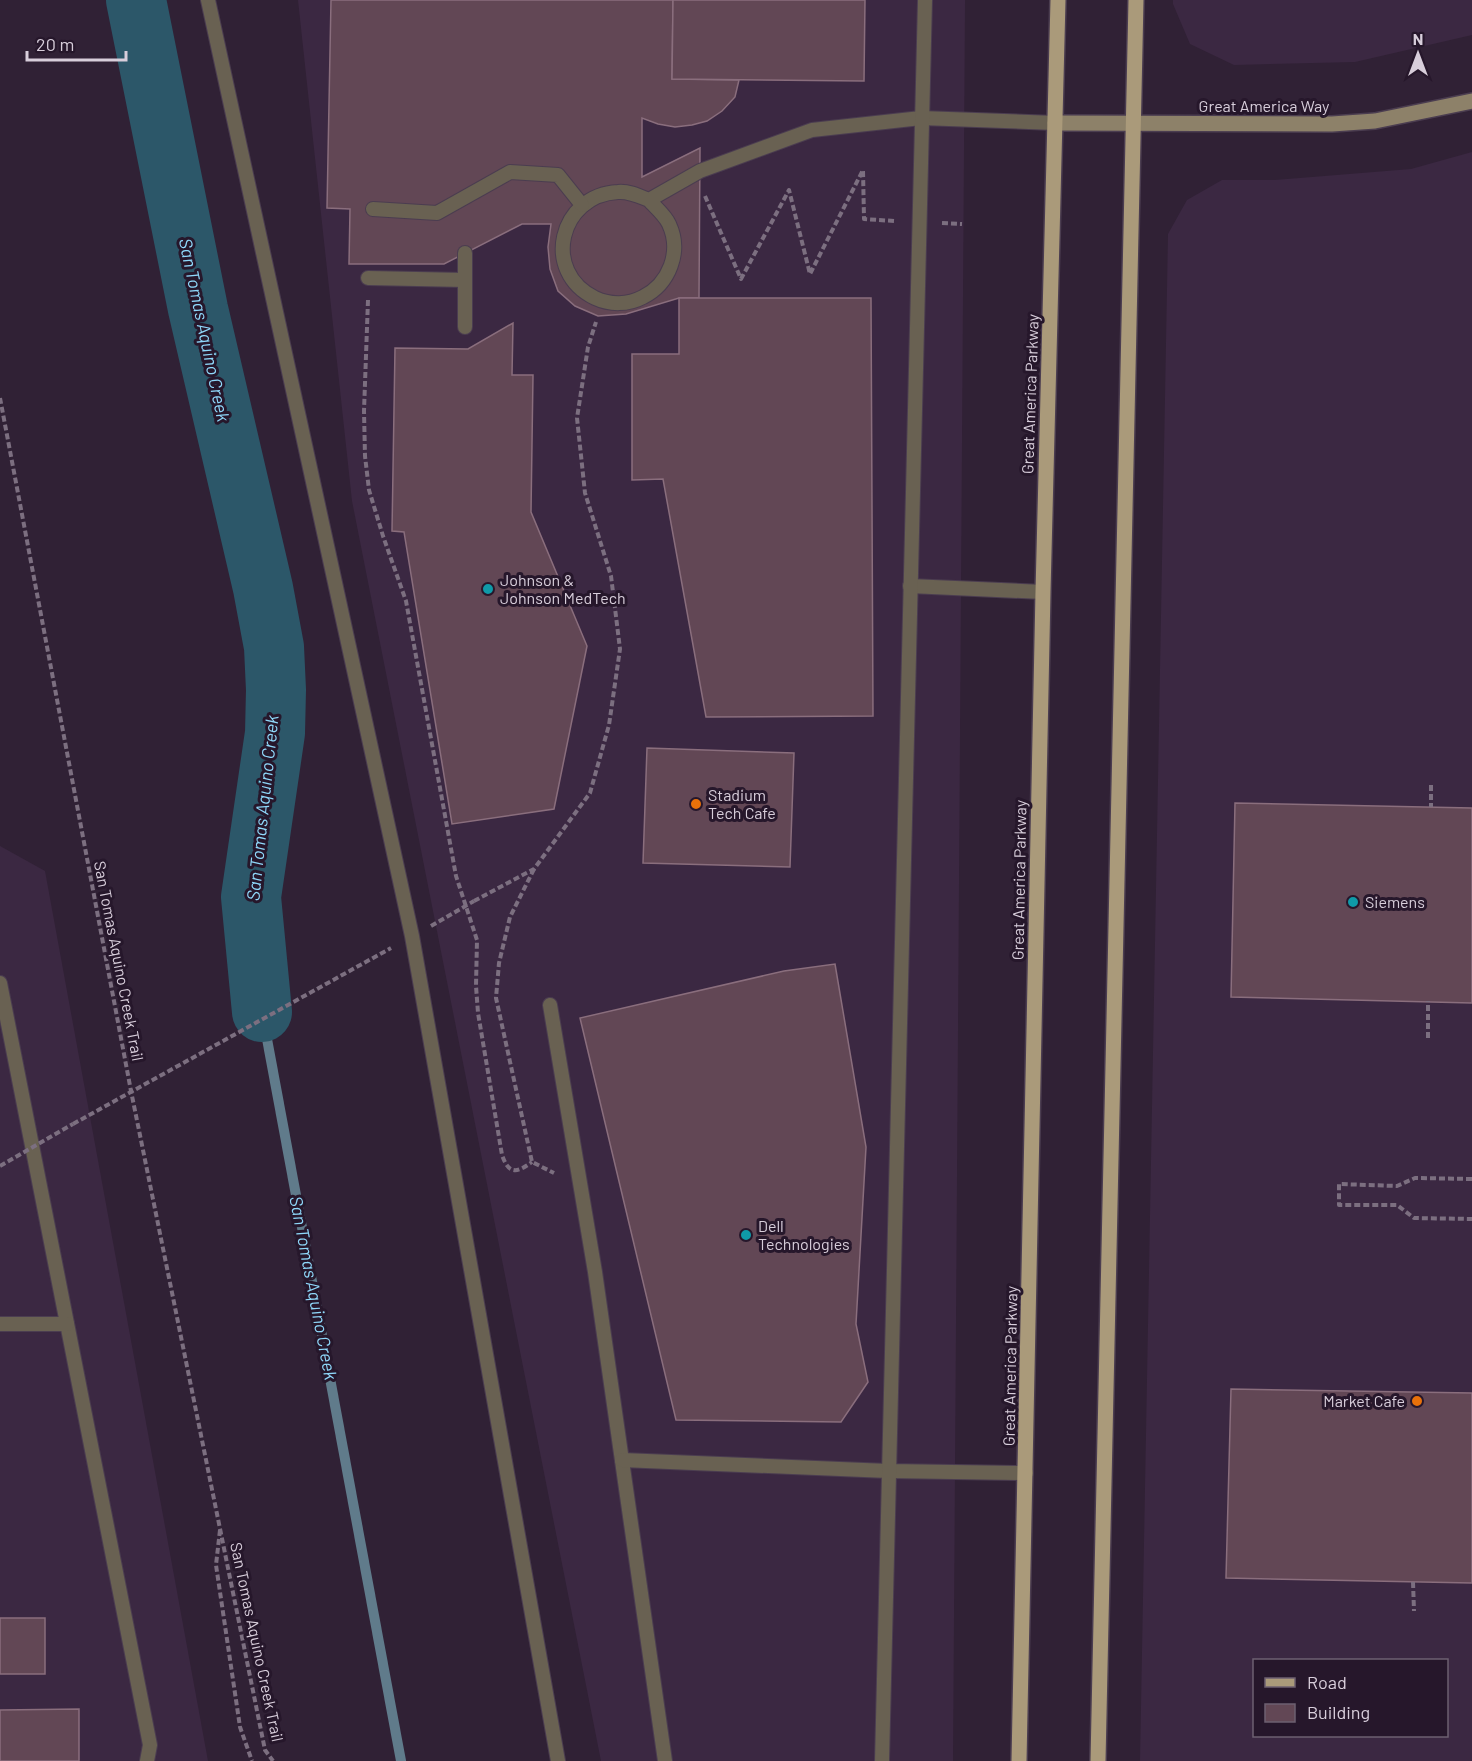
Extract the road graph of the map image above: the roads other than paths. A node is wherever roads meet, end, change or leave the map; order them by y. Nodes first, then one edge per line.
1 (208, 0) edge
2 (925, 0) edge
3 (1058, 0) edge
4 (1136, 0) edge
5 (1472, 101) edge
6 (921, 118) junction
7 (1055, 123) junction
8 (1134, 124) junction
9 (649, 200) junction
10 (582, 205) junction
11 (373, 209) dead end
12 (465, 253) dead end
13 (368, 278) road end
14 (465, 280) junction
15 (465, 327) dead end
16 (910, 586) junction
17 (1043, 592) junction
18 (0, 982) edge
19 (550, 1005) dead end
20 (0, 1324) edge
21 (67, 1324) junction
22 (622, 1460) junction
23 (888, 1471) junction
24 (1026, 1473) junction
25 (147, 1761) edge
26 (558, 1761) edge
27 (665, 1761) edge
28 (882, 1761) edge
29 (1019, 1761) edge
30 (1098, 1761) edge

1 - 26 lane
2 - 6 lane
3 - 7 main road, Great America Parkway
4 - 8 main road
5 - 8 street, Great America Way
6 - 7 lane
6 - 9 lane
6 - 16 lane
7 - 8 street, Great America Way
7 - 17 main road, Great America Parkway
8 - 30 main road
9 - 10 lane
9 - 10 lane
10 - 11 lane
12 - 14 lane
13 - 14 lane
14 - 15 lane
16 - 17 lane
16 - 23 lane
17 - 24 main road, Great America Parkway
18 - 21 lane
19 - 22 lane
20 - 21 lane
21 - 25 lane
22 - 23 lane
22 - 27 lane
23 - 24 lane
23 - 28 lane
24 - 29 main road, Great America Parkway

